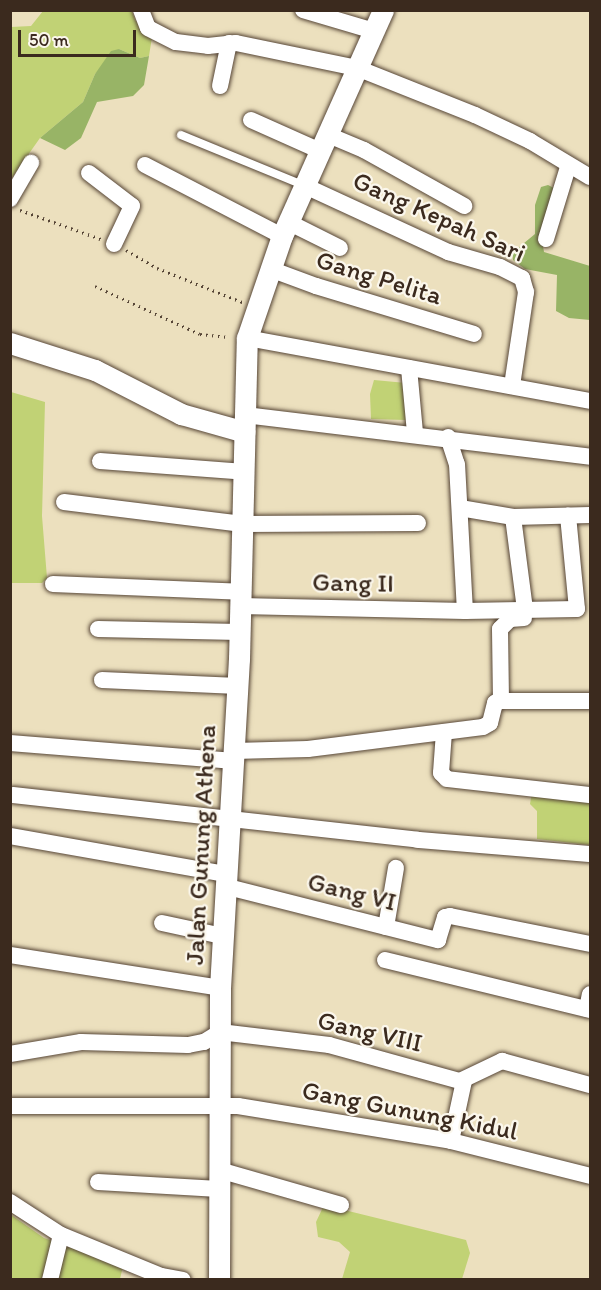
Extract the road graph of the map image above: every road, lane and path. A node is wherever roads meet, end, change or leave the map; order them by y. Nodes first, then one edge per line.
1 (141, 10) edge
2 (303, 10) edge
3 (383, 10) edge
4 (374, 31) junction
5 (229, 43) junction
6 (357, 68) junction
7 (220, 86) dead end
8 (251, 120) dead end
9 (182, 135) dead end
10 (322, 142) junction
11 (31, 163) dead end
12 (146, 165) dead end
13 (568, 167) junction
14 (89, 173) dead end
15 (591, 177) edge
16 (303, 185) junction
17 (10, 198) edge
18 (10, 206) edge
19 (464, 206) dead end
20 (285, 229) junction
21 (546, 239) dead end
22 (114, 244) junction
23 (340, 248) dead end
24 (270, 269) junction
25 (95, 286) dead end
26 (255, 308) junction
27 (474, 334) dead end
28 (248, 338) junction
29 (10, 343) edge
30 (409, 368) junction
31 (512, 386) junction
32 (591, 401) edge
33 (245, 424) junction
34 (415, 433) junction
35 (448, 437) junction
36 (591, 457) edge
37 (100, 461) dead end
38 (245, 472) junction
39 (64, 502) dead end
40 (460, 508) junction
41 (591, 515) edge
42 (568, 516) junction
43 (513, 517) junction
44 (418, 523) dead end
45 (243, 524) junction
46 (53, 584) dead end
47 (240, 599) junction
48 (525, 609) junction
49 (465, 611) junction
50 (591, 616) edge
51 (98, 629) dead end
52 (239, 632) junction
53 (102, 680) dead end
54 (238, 686) junction
55 (501, 701) junction
56 (591, 701) edge
57 (444, 732) junction
58 (10, 743) edge
59 (234, 756) junction
60 (13, 795) dead end
61 (591, 795) edge
62 (230, 816) junction
63 (10, 836) edge
64 (591, 854) edge
65 (396, 868) dead end
66 (224, 880) junction
67 (162, 923) dead end
68 (386, 927) junction
69 (222, 936) junction
70 (591, 944) edge
71 (10, 955) edge
72 (385, 960) dead end
73 (220, 988) junction
74 (589, 1004) edge
75 (220, 1032) junction
76 (10, 1054) edge
77 (464, 1081) junction
78 (591, 1085) edge
79 (218, 1104) junction
80 (11, 1106) edge
81 (451, 1141) junction
82 (591, 1176) edge
83 (219, 1180) junction
84 (98, 1182) dead end
85 (10, 1202) edge
86 (341, 1205) dead end
87 (61, 1235) junction
88 (161, 1278) edge
89 (50, 1280) edge
90 (183, 1280) edge
91 (219, 1280) edge

1 - 5 street
2 - 4 street
3 - 4 street, Jalan Gunung Athena
4 - 6 street, Jalan Gunung Athena
5 - 6 street
5 - 7 street
6 - 10 street, Jalan Gunung Athena
6 - 13 street
8 - 10 street
9 - 16 lane
10 - 16 street, Jalan Gunung Athena
10 - 19 street
11 - 17 street
12 - 20 street
13 - 15 street
13 - 21 street
14 - 22 street
16 - 20 street, Jalan Gunung Athena
16 - 31 street, Gang Kepah Sari
18 - 22 path
20 - 23 street
20 - 24 street, Jalan Gunung Athena
22 - 26 path
24 - 26 street, Jalan Gunung Athena
24 - 27 street, Gang Pelita
25 - 28 path
26 - 28 street, Jalan Gunung Athena
28 - 30 street
28 - 33 street, Jalan Gunung Athena
29 - 33 street
30 - 31 street
30 - 34 street
31 - 32 street
33 - 34 street
33 - 38 street, Jalan Gunung Athena
34 - 35 street
35 - 36 street
35 - 40 street
37 - 38 street
38 - 45 street, Jalan Gunung Athena
39 - 45 street
40 - 43 street
40 - 49 street
41 - 42 street
42 - 43 street
42 - 48 street, Gang II
43 - 48 street
44 - 45 street
45 - 47 street, Jalan Gunung Athena
46 - 47 street, Gang II
47 - 49 street, Gang II
47 - 52 street, Jalan Gunung Athena
48 - 49 street, Gang II
50 - 55 street
51 - 52 street
52 - 54 street, Jalan Gunung Athena
53 - 54 street
54 - 59 street, Jalan Gunung Athena
55 - 56 street
55 - 57 street
57 - 59 street
57 - 61 street
58 - 59 street
59 - 62 street, Jalan Gunung Athena
60 - 62 street
62 - 64 street
62 - 66 street, Jalan Gunung Athena
63 - 66 street, Gang VI
65 - 68 street
66 - 68 street, Gang VI
66 - 69 street, Jalan Gunung Athena
67 - 69 street
68 - 70 street, Gang VI
69 - 73 street, Jalan Gunung Athena
71 - 73 street
72 - 74 street
73 - 75 street, Jalan Gunung Athena
75 - 76 street
75 - 77 street, Gang VIII
75 - 79 street, Jalan Gunung Athena
77 - 78 street
77 - 81 street
79 - 80 street, Gang Gunung Kidul
79 - 81 street, Gang Gunung Kidul
79 - 83 street, Jalan Gunung Athena
81 - 82 street, Gang Gunung Kidul
83 - 84 street
83 - 86 street
83 - 91 street, Jalan Gunung Athena
85 - 87 street
87 - 88 street
87 - 89 street
88 - 90 street

